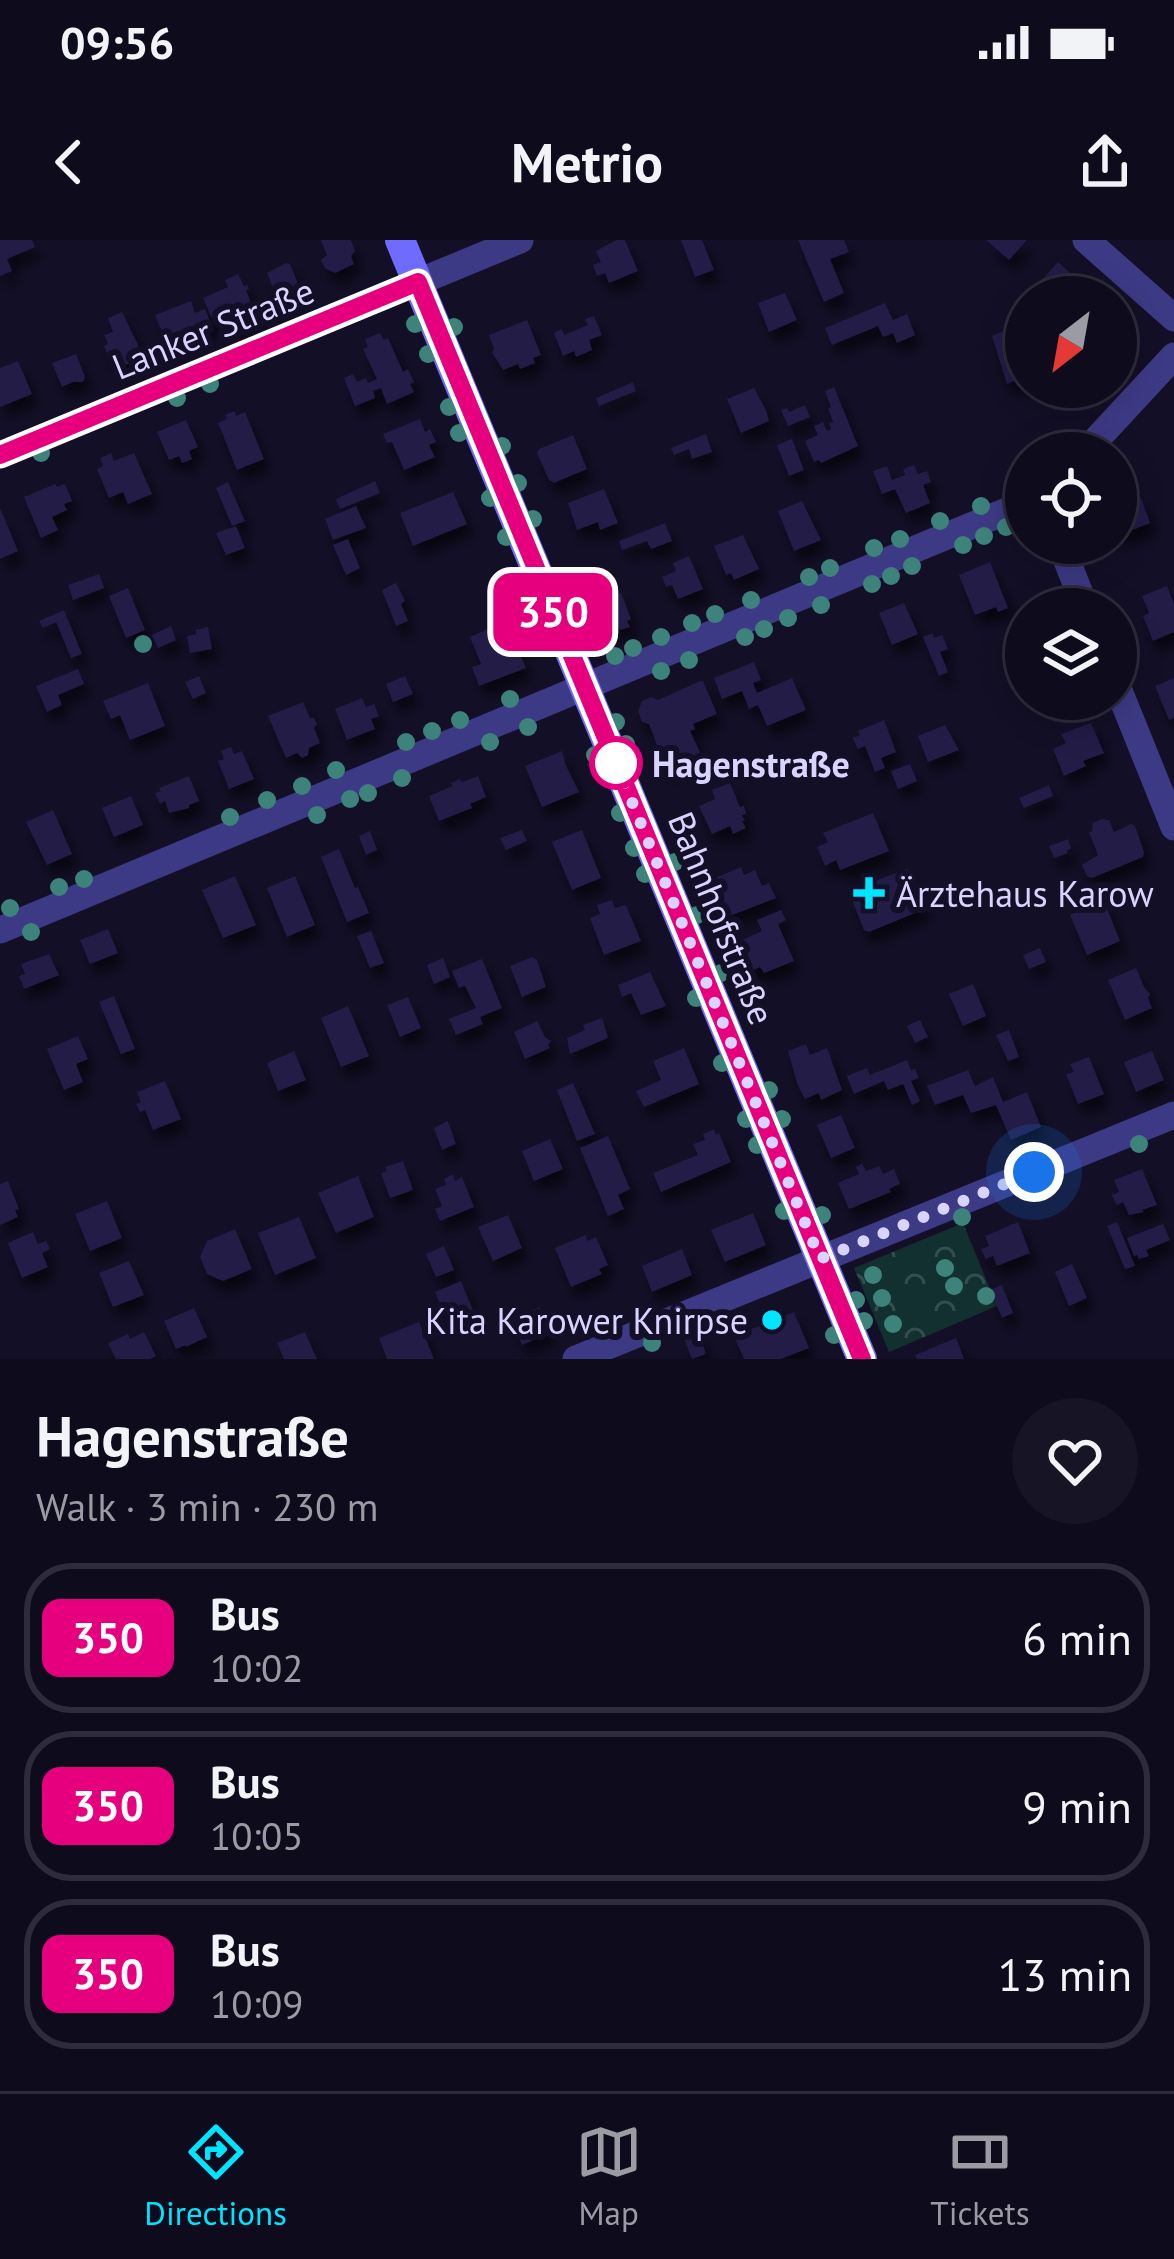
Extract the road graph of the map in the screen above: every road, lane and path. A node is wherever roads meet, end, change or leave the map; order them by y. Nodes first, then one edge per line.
1 (400, 240) edge
2 (520, 240) edge
3 (1086, 240) edge
4 (418, 282) junction
5 (1174, 318) edge
6 (1174, 356) edge
7 (1103, 432) edge
8 (0, 454) edge
9 (1005, 512) edge
10 (584, 687) junction
11 (1131, 720) edge
12 (1174, 826) edge
13 (0, 930) edge
14 (1174, 1115) edge
15 (820, 1259) junction
16 (576, 1359) edge
17 (862, 1359) edge

1 - 4 main road, Bahnhofstraße
2 - 4 street, Lanker Straße
3 - 5 street
4 - 8 street, Lanker Straße
4 - 10 main road, Bahnhofstraße
6 - 7 street
9 - 10 street
10 - 13 street
10 - 15 main road, Bahnhofstraße
11 - 12 street
14 - 15 street
15 - 16 street
15 - 17 main road, Bahnhofstraße

